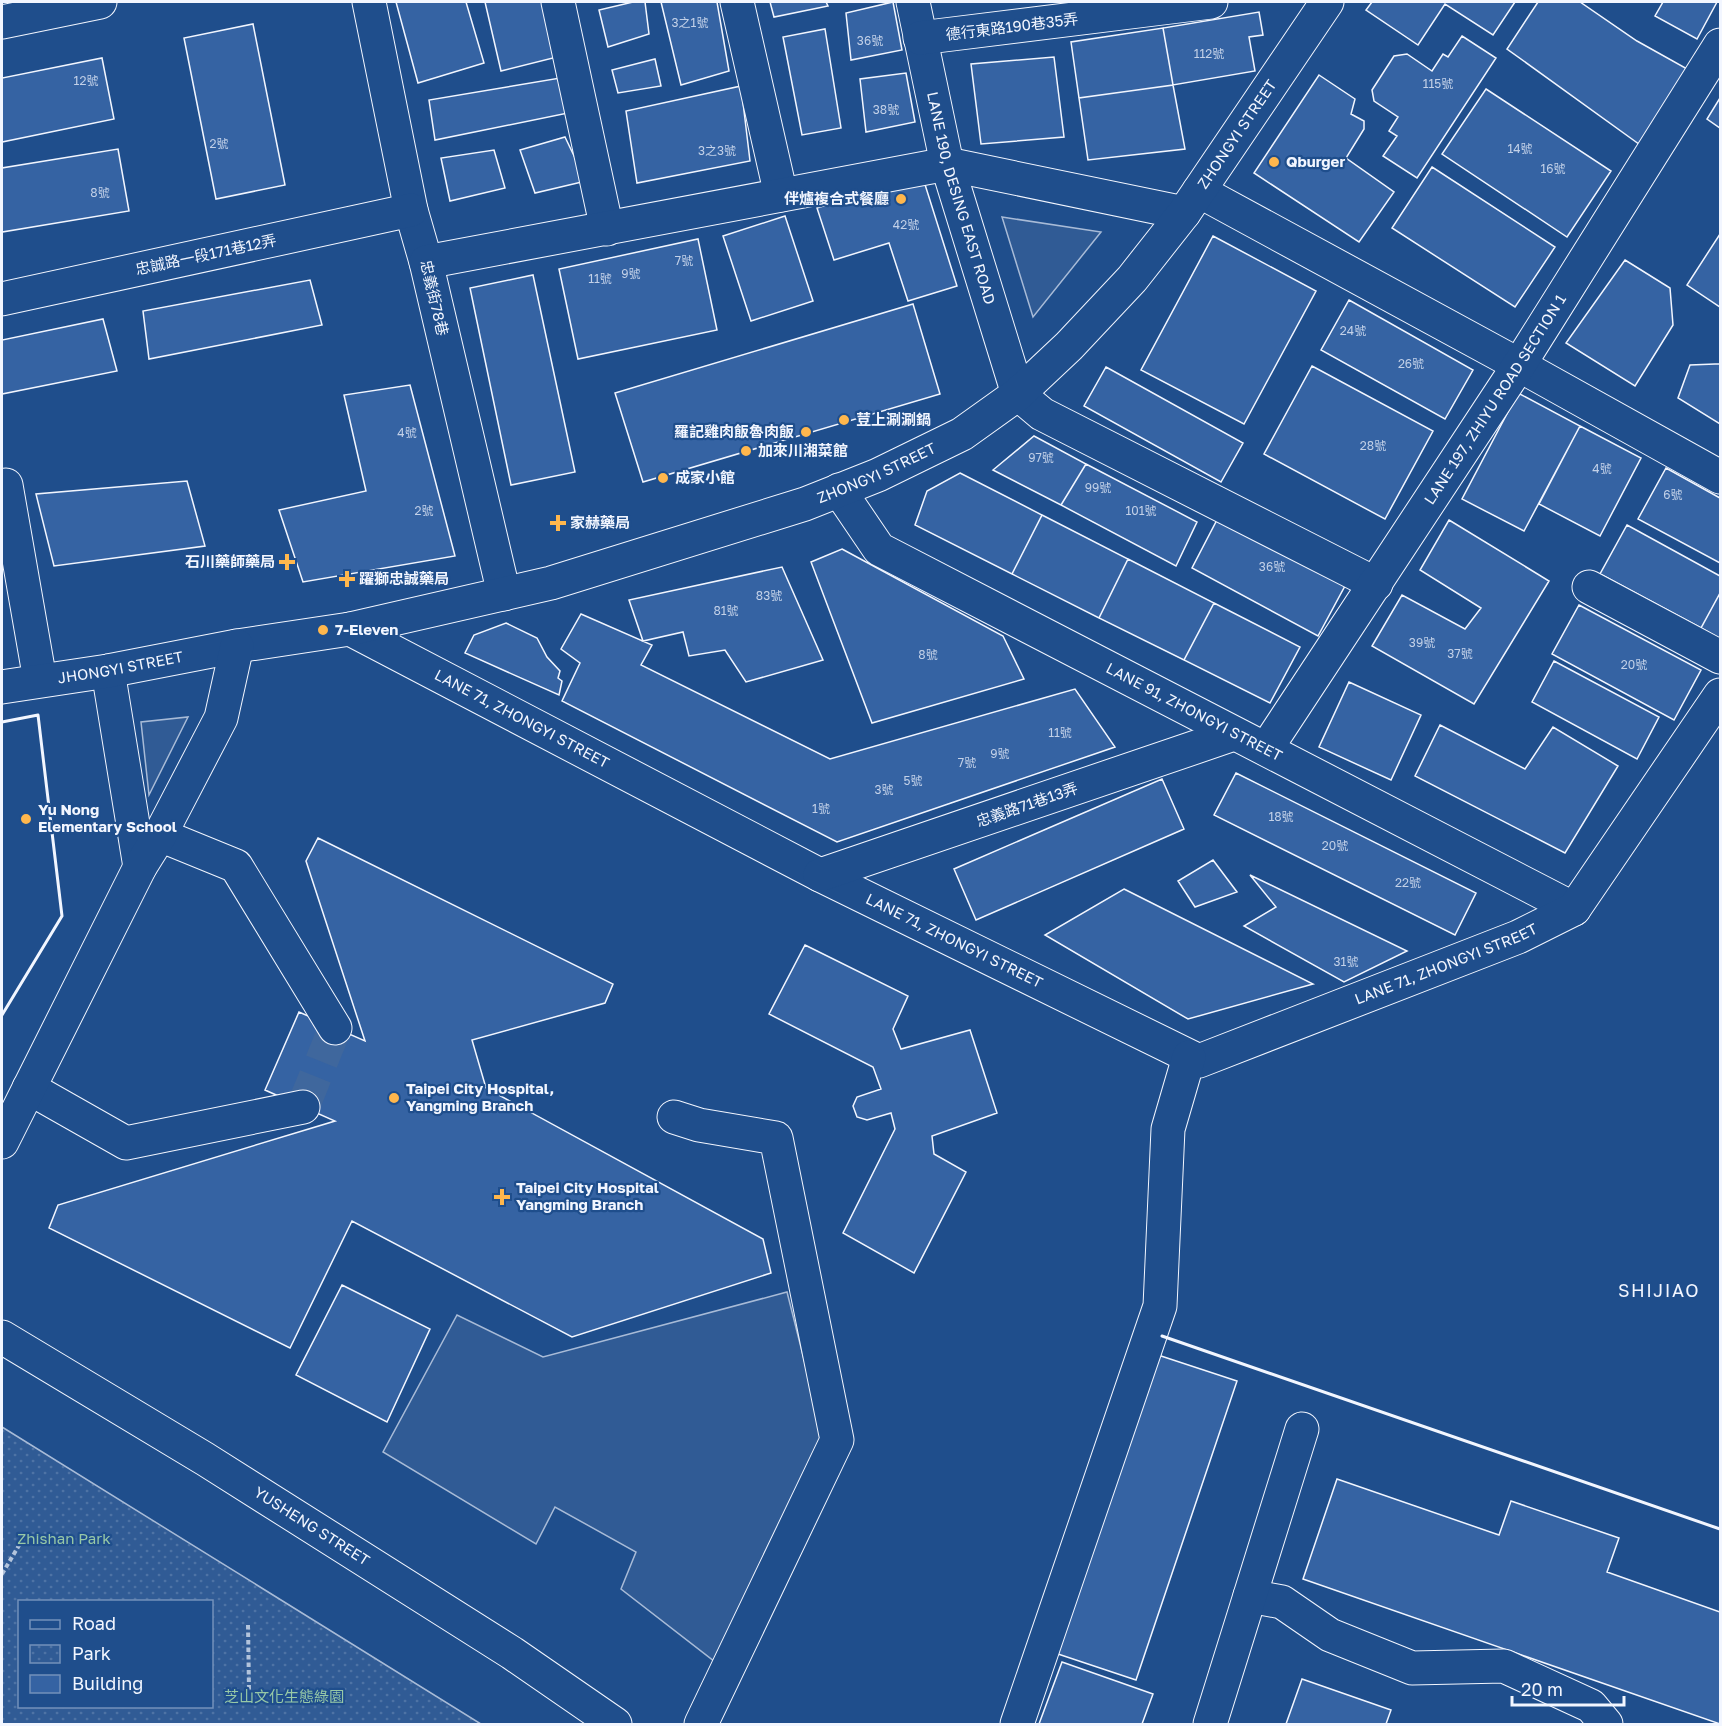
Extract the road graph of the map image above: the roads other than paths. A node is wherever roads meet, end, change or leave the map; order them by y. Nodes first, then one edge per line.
1 (100, 2) edge
2 (369, 2) edge
3 (558, 2) edge
4 (737, 2) edge
5 (913, 2) edge
6 (1211, 2) edge
7 (1327, 2) edge
8 (2, 22) edge
9 (920, 39) junction
10 (1720, 45) edge
11 (947, 164) junction
12 (781, 195) junction
13 (1192, 202) junction
14 (411, 210) junction
15 (607, 229) junction
16 (426, 262) junction
17 (2, 299) edge
18 (1519, 365) junction
19 (1018, 394) junction
20 (1720, 477) edge
21 (6, 485) dead end
22 (839, 490) junction
23 (1376, 584) junction
24 (1589, 587) dead end
25 (504, 594) junction
26 (350, 629) junction
27 (237, 646) junction
28 (1720, 657) edge
29 (108, 670) junction
30 (40, 680) junction
31 (2, 687) edge
32 (1720, 695) edge
33 (1234, 734) junction
34 (1266, 749) junction
35 (160, 835) junction
36 (140, 867) junction
37 (820, 875) junction
38 (1574, 909) junction
39 (335, 1028) dead end
40 (1189, 1057) junction
41 (29, 1088) junction
42 (303, 1107) dead end
43 (674, 1117) dead end
44 (2, 1142) edge
45 (2, 1337) edge
46 (1302, 1429) dead end
47 (1250, 1596) junction
48 (615, 1725) edge
49 (701, 1725) edge
50 (1017, 1725) edge
51 (1210, 1725) edge
52 (1606, 1725) edge

1 - 8 street
2 - 14 street, 忠義街78巷
3 - 15 street
4 - 12 street
5 - 9 street, LANE 190, DESING EAST ROAD
6 - 9 street, 德行東路190巷35弄
7 - 13 street, ZHONGYI STREET
9 - 11 street, LANE 190, DESING EAST ROAD
10 - 18 street, LANE 197, ZHIYU ROAD SECTION 1
11 - 12 street
11 - 13 street
11 - 19 street, LANE 190, DESING EAST ROAD
12 - 15 street
13 - 18 street
13 - 19 street, ZHONGYI STREET
14 - 16 street, 忠義街78巷
14 - 17 street, 忠誠路一段171巷12弄
15 - 16 street
16 - 25 street, 忠義街78巷
18 - 20 street
18 - 23 street, LANE 197, ZHIYU ROAD SECTION 1
19 - 22 street, ZHONGYI STREET
19 - 23 street
21 - 30 street
22 - 25 street, ZHONGYI STREET
22 - 33 street, LANE 91, ZHONGYI STREET
23 - 34 street, LANE 197, ZHIYU ROAD SECTION 1
24 - 28 street
25 - 26 street, ZHONGYI STREET
26 - 27 street, ZHONGYI STREET
26 - 37 street, LANE 71, ZHONGYI STREET
27 - 29 street, JHONGYI STREET
27 - 35 street
29 - 30 street, JHONGYI STREET
29 - 36 street
30 - 31 street, JHONGYI STREET
32 - 38 street
33 - 34 street, LANE 91, ZHONGYI STREET
33 - 37 street, 忠義路71巷13弄
34 - 38 street, LANE 91, ZHONGYI STREET
35 - 36 street
35 - 39 street
36 - 41 street
37 - 40 street, LANE 71, ZHONGYI STREET
38 - 40 street, LANE 71, ZHONGYI STREET
40 - 50 street
41 - 42 street
41 - 44 street
43 - 49 street
45 - 48 street, YUSHENG STREET
46 - 47 street
47 - 51 street
47 - 52 street

